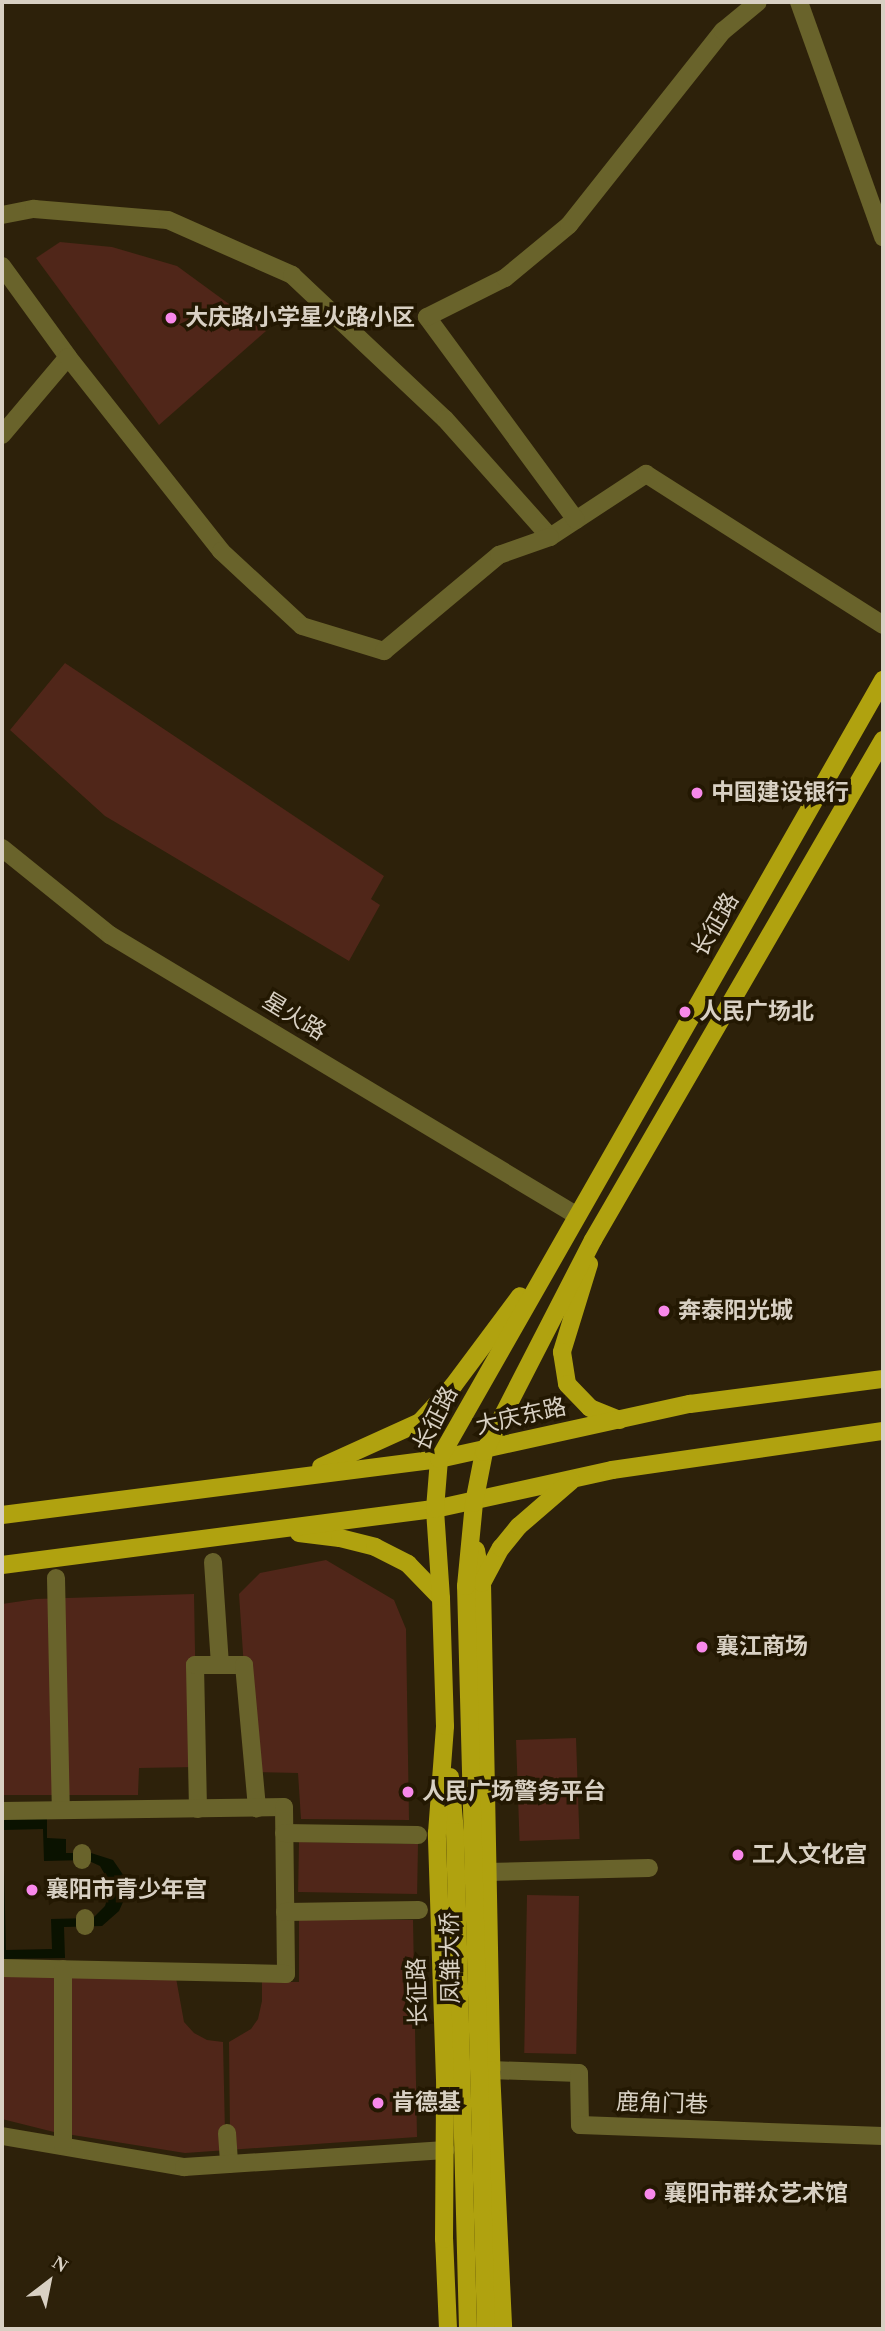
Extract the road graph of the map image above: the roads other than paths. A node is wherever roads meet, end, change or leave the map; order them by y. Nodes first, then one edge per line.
1 (758, 2) edge
2 (799, 2) edge
3 (2, 215) edge
4 (883, 237) edge
5 (2, 266) edge
6 (68, 357) junction
7 (2, 435) edge
8 (576, 520) junction
9 (550, 537) junction
10 (883, 625) edge
11 (883, 680) edge
12 (883, 740) edge
13 (2, 848) edge
14 (621, 1142) junction
15 (571, 1212) junction
16 (593, 1240) junction
17 (883, 1379) edge
18 (620, 1420) junction
19 (883, 1431) edge
20 (484, 1452) junction
21 (439, 1459) junction
22 (297, 1476) junction
23 (573, 1479) junction
24 (474, 1503) junction
25 (435, 1509) junction
26 (2, 1515) edge
27 (271, 1530) junction
28 (214, 1562) dead end
29 (2, 1565) edge
30 (57, 1578) dead end
31 (474, 1584) junction
32 (441, 1598) junction
33 (220, 1665) junction
34 (445, 1726) junction
35 (257, 1808) junction
36 (198, 1809) junction
37 (61, 1810) junction
38 (2, 1811) edge
39 (284, 1833) junction
40 (418, 1835) dead end
41 (464, 1850) junction
42 (649, 1868) dead end
43 (486, 1872) junction
44 (419, 1910) dead end
45 (285, 1912) junction
46 (2, 1968) edge
47 (63, 1969) junction
48 (491, 2070) junction
49 (227, 2133) dead end
50 (2, 2136) edge
51 (883, 2136) edge
52 (63, 2146) junction
53 (445, 2150) junction
54 (229, 2164) junction
55 (448, 2329) edge
56 (468, 2329) edge
57 (486, 2329) edge
58 (503, 2329) edge

1 - 8 street
2 - 4 street
3 - 9 street
5 - 6 street
6 - 7 street
6 - 9 street
8 - 9 street
8 - 10 street
11 - 14 main road, 长征路
12 - 16 main road
13 - 15 street, 星火路
14 - 15 main road
14 - 21 main road, 长征路
15 - 22 main road
16 - 18 main road
16 - 20 main road
17 - 18 main road, 大庆东路
18 - 20 main road, 大庆东路
19 - 23 main road
20 - 21 main road, 大庆东路
20 - 24 main road
21 - 22 main road, 大庆东路
21 - 25 main road, 长征路
22 - 26 main road, 大庆东路
23 - 24 main road
23 - 31 main road
24 - 25 main road
24 - 31 main road
25 - 27 main road
25 - 32 main road, 长征路
27 - 29 main road
27 - 32 main road
28 - 33 street
30 - 37 street
31 - 41 main road, 凤雏大桥
31 - 43 main road
32 - 34 main road, 长征路
33 - 35 street
33 - 36 street
34 - 41 main road, 凤雏大桥
34 - 53 main road, 长征路
35 - 36 street
35 - 39 street
36 - 37 street
37 - 38 street
39 - 40 street
39 - 45 street
41 - 56 main road, 凤雏大桥
41 - 57 main road, 凤雏大桥
42 - 43 street
43 - 48 main road
44 - 45 street
45 - 47 street
46 - 47 street
47 - 52 street
48 - 51 street, 鹿角门巷
48 - 58 main road
49 - 54 street
50 - 52 street
52 - 54 street
53 - 54 street
53 - 55 main road, 长征路

